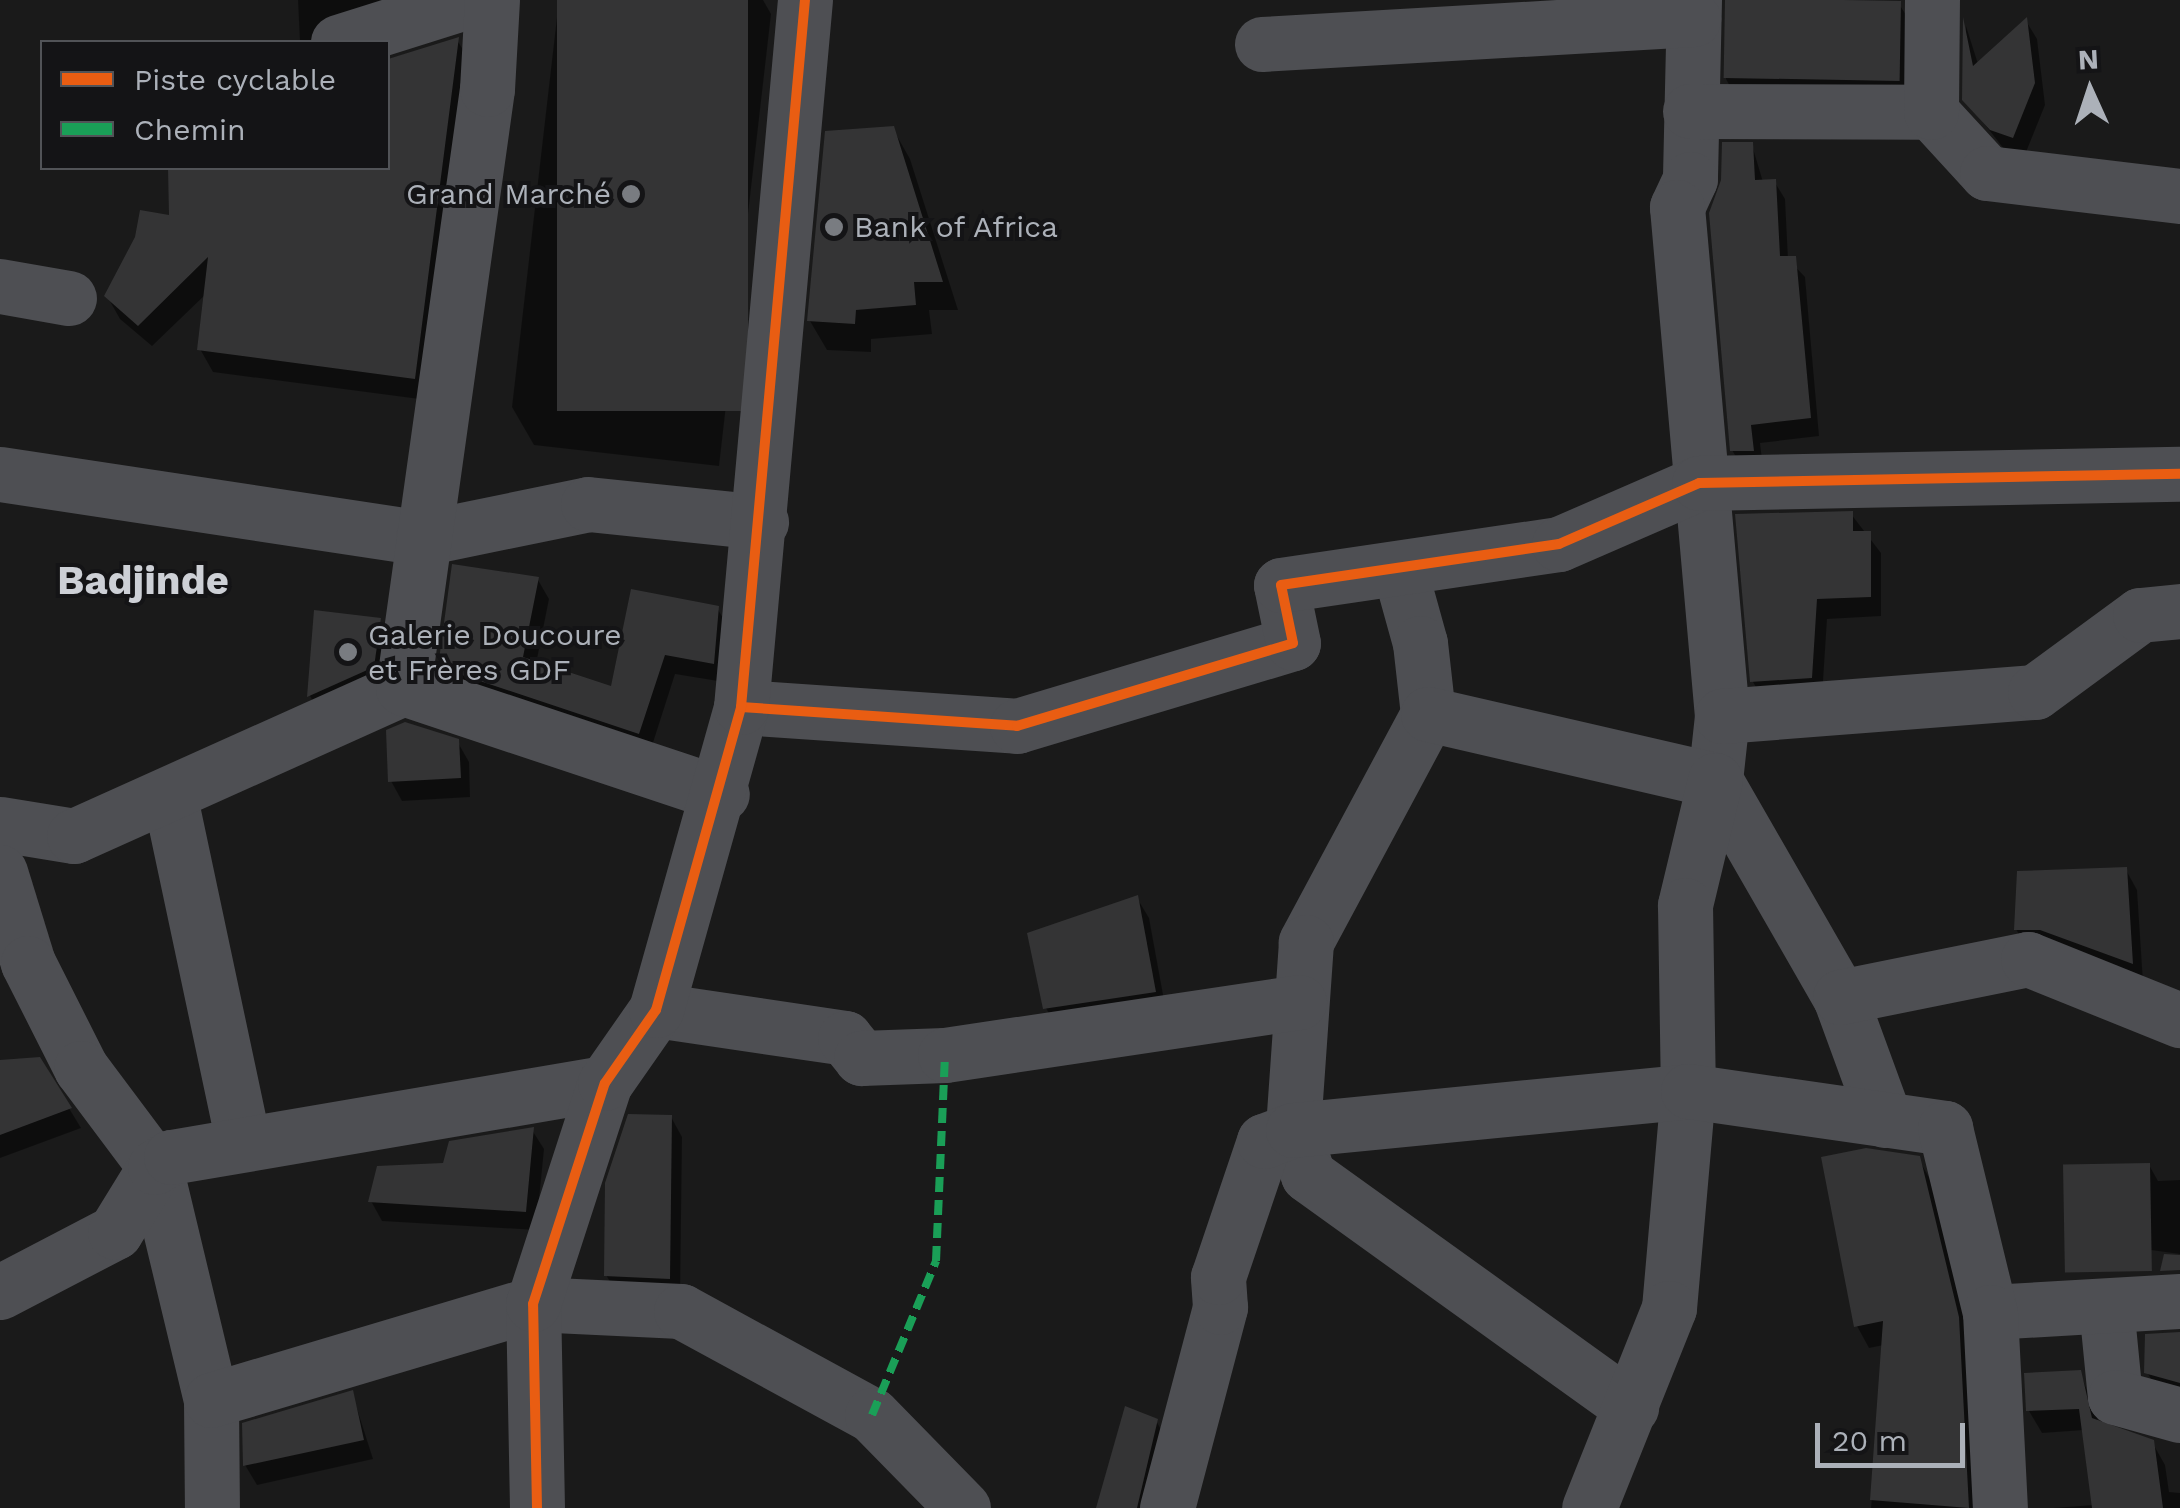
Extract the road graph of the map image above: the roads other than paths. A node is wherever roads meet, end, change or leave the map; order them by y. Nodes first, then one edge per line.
1 (471, 0) edge
2 (492, 0) edge
3 (805, 0) edge
4 (1932, 0) edge
5 (1694, 9) edge
6 (344, 40) edge
7 (1262, 44) dead end
8 (1690, 111) junction
9 (1931, 112) junction
10 (2180, 196) edge
11 (0, 286) edge
12 (69, 298) dead end
13 (0, 474) edge
14 (2180, 474) edge
15 (1700, 482) junction
16 (761, 522) junction
17 (422, 538) junction
18 (1400, 571) junction
19 (2180, 610) edge
20 (403, 688) junction
21 (741, 707) junction
22 (1428, 714) junction
23 (1722, 716) junction
24 (1715, 780) junction
25 (722, 794) junction
26 (170, 798) junction
27 (0, 824) edge
28 (0, 872) edge
29 (1840, 997) junction
30 (1299, 1002) junction
31 (656, 1010) junction
32 (2180, 1020) edge
33 (605, 1084) junction
34 (1688, 1091) junction
35 (1885, 1120) junction
36 (1293, 1130) junction
37 (243, 1140) junction
38 (155, 1167) junction
39 (0, 1292) edge
40 (2180, 1301) edge
41 (533, 1304) junction
42 (2106, 1306) junction
43 (1990, 1312) junction
44 (211, 1400) junction
45 (1631, 1407) junction
46 (2180, 1415) edge
47 (212, 1508) edge
48 (537, 1508) edge
49 (963, 1508) edge
50 (1167, 1508) edge
51 (1589, 1508) edge
52 (2000, 1508) edge

1 - 6 street
2 - 17 street
3 - 16 street
4 - 9 street
5 - 7 street
5 - 8 street
8 - 9 street
8 - 15 street
9 - 10 street
11 - 12 street
13 - 17 street
14 - 15 street
15 - 18 street
15 - 23 street
16 - 17 street
16 - 21 street
17 - 20 street
18 - 21 street
18 - 22 street
19 - 23 street
20 - 25 street
20 - 26 street
21 - 25 street
22 - 24 street
22 - 30 street
23 - 24 street
24 - 29 street
24 - 34 street
25 - 31 street
26 - 27 street
26 - 37 street
28 - 38 street
29 - 32 street
29 - 35 street
30 - 31 street
30 - 36 street
31 - 33 street
33 - 37 street
33 - 41 street
34 - 35 street
34 - 36 street
34 - 45 street
35 - 43 street
36 - 45 street
36 - 50 street
37 - 38 street
38 - 39 street
38 - 44 street
40 - 42 street
41 - 44 street
41 - 48 street
41 - 49 street
42 - 43 street
42 - 46 street
43 - 52 street
44 - 47 street
45 - 51 street

